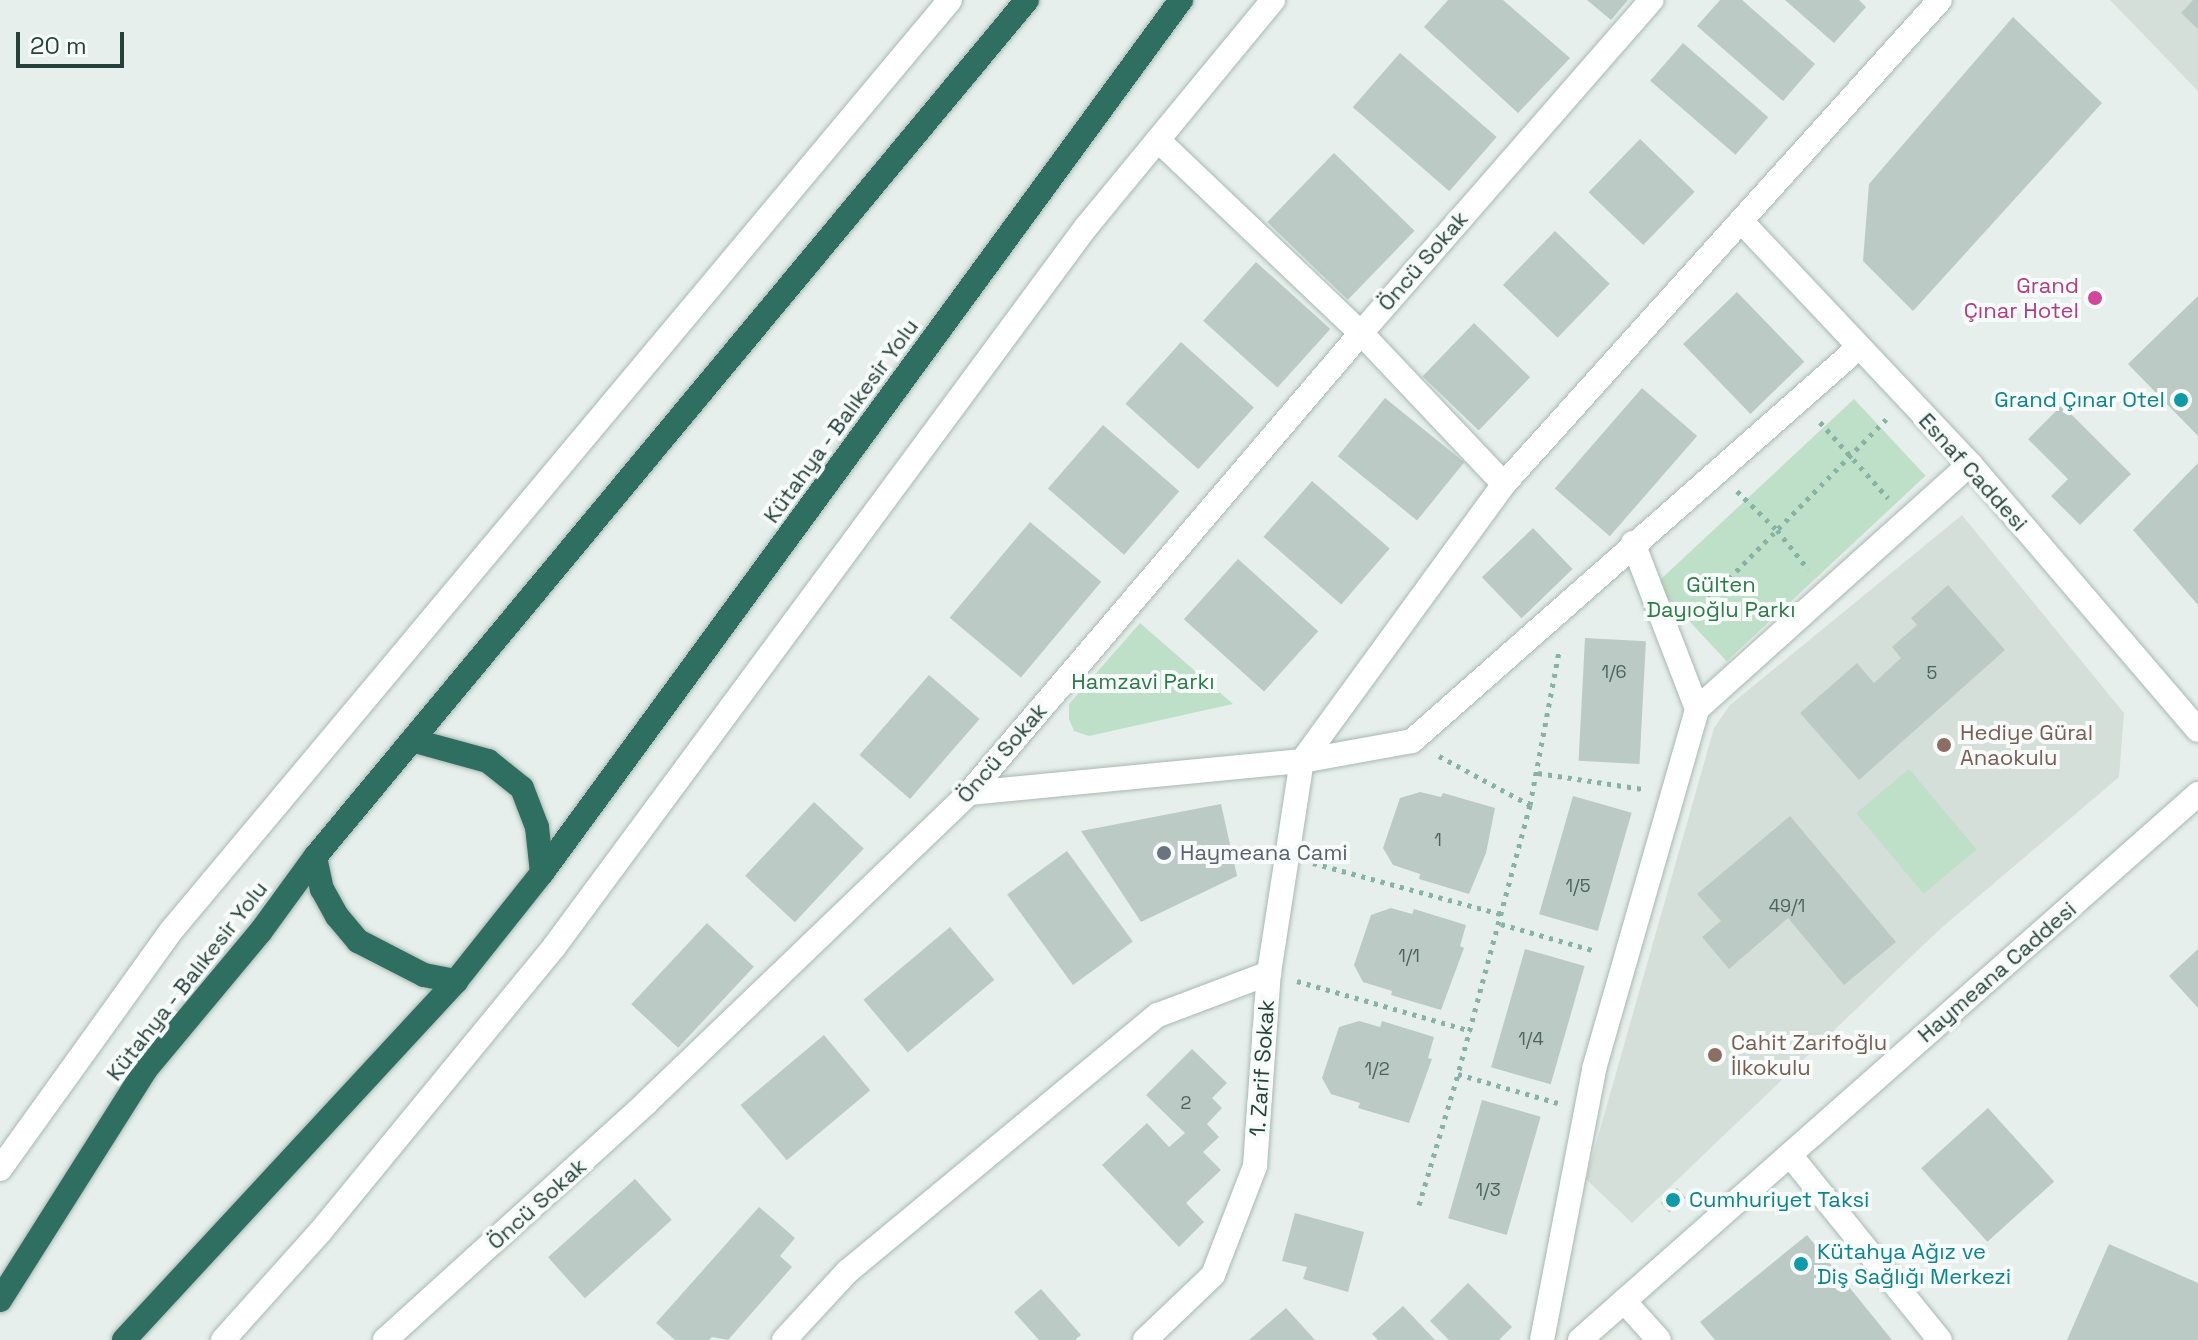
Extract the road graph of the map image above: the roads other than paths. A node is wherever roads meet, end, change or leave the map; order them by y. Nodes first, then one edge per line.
1 (950, 0) edge
2 (1027, 0) edge
3 (1181, 0) edge
4 (1273, 0) edge
5 (1652, 0) edge
6 (1940, 0) edge
7 (1158, 140) junction
8 (1741, 221) junction
9 (1361, 333) junction
10 (1859, 347) junction
11 (1970, 464) junction
12 (1504, 484) junction
13 (1633, 543) junction
14 (1697, 709) junction
15 (2198, 730) edge
16 (415, 741) junction
17 (1302, 761) junction
18 (969, 793) junction
19 (2198, 794) edge
20 (315, 857) junction
21 (542, 873) junction
22 (1269, 973) junction
23 (456, 981) junction
24 (1790, 1155) junction
25 (0, 1169) edge
26 (0, 1300) edge
27 (1624, 1301) junction
28 (124, 1340) edge
29 (223, 1340) edge
30 (385, 1340) edge
31 (784, 1340) edge
32 (1145, 1340) edge
33 (1542, 1340) edge
34 (1580, 1340) edge
35 (1659, 1340) edge
36 (1940, 1340) edge

1 - 25 street
2 - 16 highway, Kütahya - Balıkesir Yolu
3 - 21 highway, Kütahya - Balıkesir Yolu
4 - 7 street
5 - 9 street, Öncü Sokak
6 - 8 street
7 - 9 street
7 - 29 street
8 - 10 street, Esnaf Caddesi
8 - 12 street
9 - 12 street
9 - 18 street, Öncü Sokak
10 - 11 street, Esnaf Caddesi
10 - 13 street
11 - 14 street
11 - 15 street, Esnaf Caddesi
12 - 17 street
13 - 14 street
13 - 17 street
14 - 33 street
16 - 20 highway, Kütahya - Balıkesir Yolu
16 - 21 highway
17 - 18 street
17 - 22 street, 1. Zarif Sokak
18 - 30 street, Öncü Sokak
19 - 24 street, Haymeana Caddesi
20 - 23 highway
20 - 26 highway, Kütahya - Balıkesir Yolu
21 - 23 highway, Kütahya - Balıkesir Yolu
22 - 31 street
22 - 32 street, 1. Zarif Sokak
23 - 28 highway, Kütahya - Balıkesir Yolu
24 - 27 street, Haymeana Caddesi
24 - 36 street
27 - 34 street, Haymeana Caddesi
27 - 35 street

